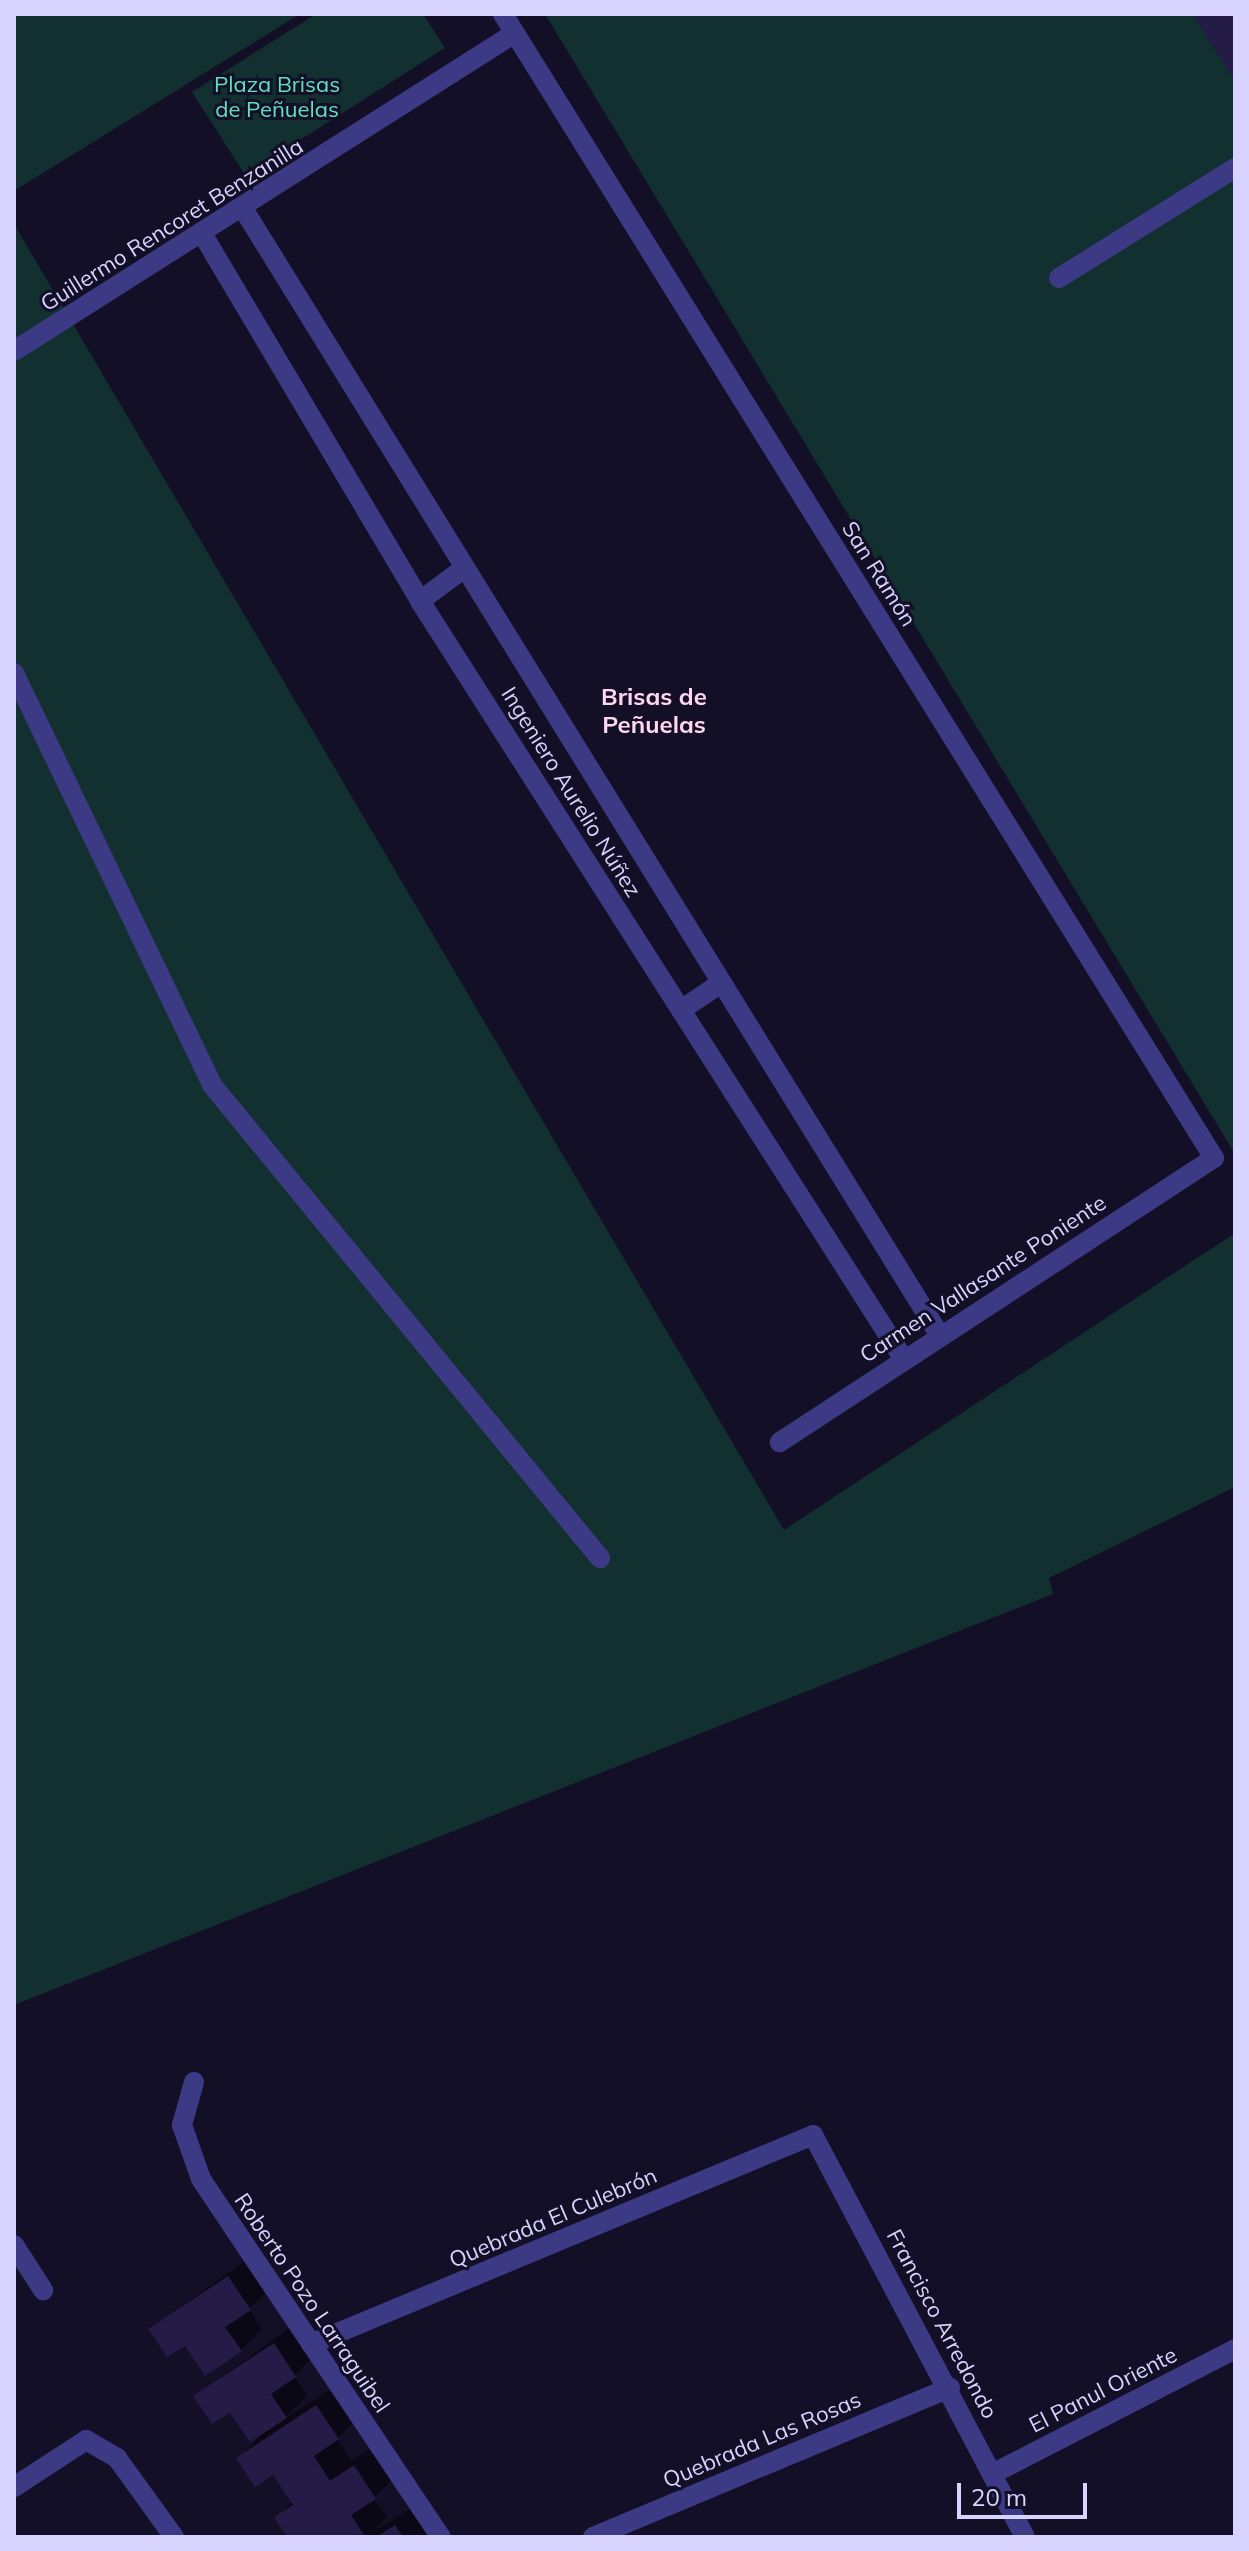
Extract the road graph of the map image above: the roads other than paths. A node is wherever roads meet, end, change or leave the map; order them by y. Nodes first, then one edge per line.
1 (503, 14) edge
2 (515, 33) junction
3 (1235, 168) edge
4 (244, 210) junction
5 (203, 235) junction
6 (1059, 278) dead end
7 (14, 351) edge
8 (463, 569) junction
9 (420, 601) junction
10 (14, 673) edge
11 (721, 983) junction
12 (681, 1010) junction
13 (1214, 1158) joint
14 (939, 1334) junction
15 (903, 1358) junction
16 (780, 1442) dead end
17 (600, 1558) dead end
18 (194, 2082) dead end
19 (813, 2135) joint
20 (14, 2245) edge
21 (43, 2290) dead end
22 (311, 2344) junction
23 (1235, 2349) edge
24 (950, 2388) junction
25 (994, 2473) junction
26 (14, 2487) edge
27 (174, 2537) edge
28 (441, 2537) edge
29 (593, 2537) edge
30 (1025, 2537) edge

1 - 2 street, San Ramón
2 - 4 street, Guillermo Rencoret Benzanilla
2 - 13 street, San Ramón
3 - 6 street
4 - 5 street, Guillermo Rencoret Benzanilla
4 - 8 street, Ingeniero Aurelio Núñez
5 - 7 street, Guillermo Rencoret Benzanilla
5 - 9 street, Ingeniero Aurelio Núñez
8 - 9 street
8 - 11 street, Ingeniero Aurelio Núñez
9 - 12 street, Ingeniero Aurelio Núñez
10 - 17 street
11 - 12 street
11 - 14 street, Ingeniero Aurelio Núñez
12 - 15 street, Ingeniero Aurelio Núñez
13 - 14 street, Carmen Vallasante Poniente
14 - 15 street, Carmen Vallasante Poniente
15 - 16 street, Carmen Vallasante Poniente
18 - 22 street, Roberto Pozo Larraguibel
19 - 22 street, Quebrada El Culebrón
19 - 24 street, Francisco Arredondo
20 - 21 street
22 - 28 street, Roberto Pozo Larraguibel
23 - 25 street, El Panul Oriente
24 - 25 street, Francisco Arredondo
24 - 29 street, Quebrada Las Rosas
25 - 30 street, Francisco Arredondo
26 - 27 street

